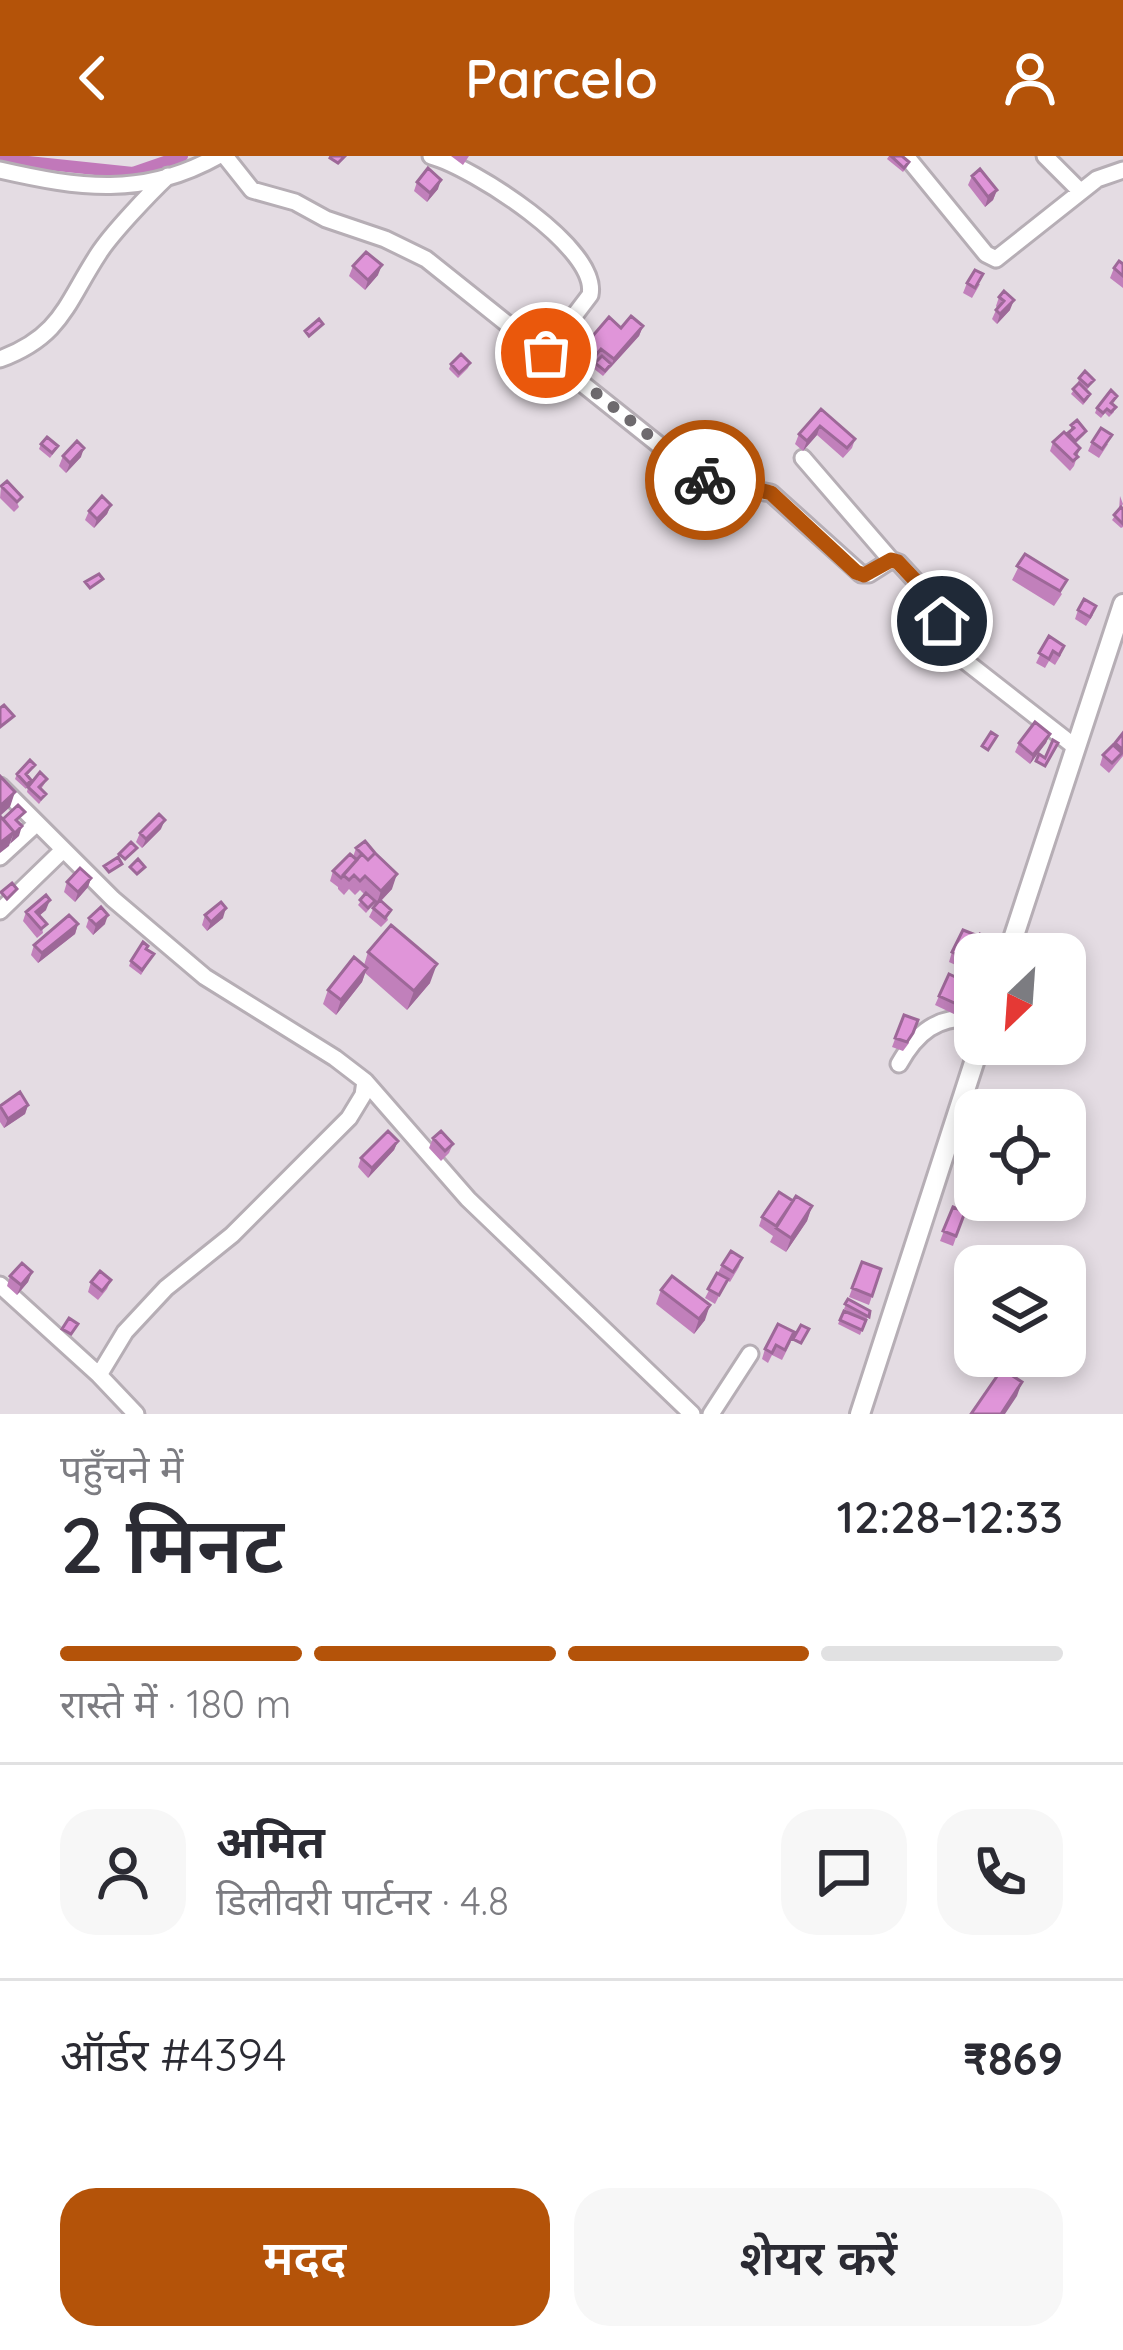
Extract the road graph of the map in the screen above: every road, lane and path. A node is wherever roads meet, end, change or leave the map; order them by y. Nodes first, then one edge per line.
1 (222, 156) edge
2 (431, 156) edge
3 (906, 156) edge
4 (1046, 156) edge
5 (1122, 168) edge
6 (0, 170) edge
7 (168, 176) junction
8 (1080, 191) junction
9 (546, 353) junction
10 (0, 359) edge
11 (803, 458) dead end
12 (891, 560) junction
13 (1123, 604) edge
14 (1074, 746) junction
15 (0, 786) edge
16 (36, 824) junction
17 (63, 850) junction
18 (0, 856) edge
19 (0, 911) edge
20 (1015, 933) edge
21 (954, 1020) edge
22 (898, 1064) dead end
23 (973, 1065) edge
24 (365, 1082) junction
25 (2, 1285) edge
26 (750, 1354) dead end
27 (99, 1375) junction
28 (136, 1414) edge
29 (692, 1414) edge
30 (711, 1414) edge
31 (860, 1414) edge

1 - 7 street
1 - 9 street
2 - 9 street
3 - 8 street
4 - 8 street
5 - 8 street
6 - 7 street
7 - 10 street
9 - 12 street
11 - 12 street
12 - 14 street
13 - 14 main road
14 - 20 main road
15 - 16 street
16 - 17 street
16 - 18 street
17 - 19 street
17 - 24 street
21 - 22 street
23 - 31 main road
24 - 27 street
24 - 29 street
25 - 27 street
26 - 30 street
27 - 28 street

